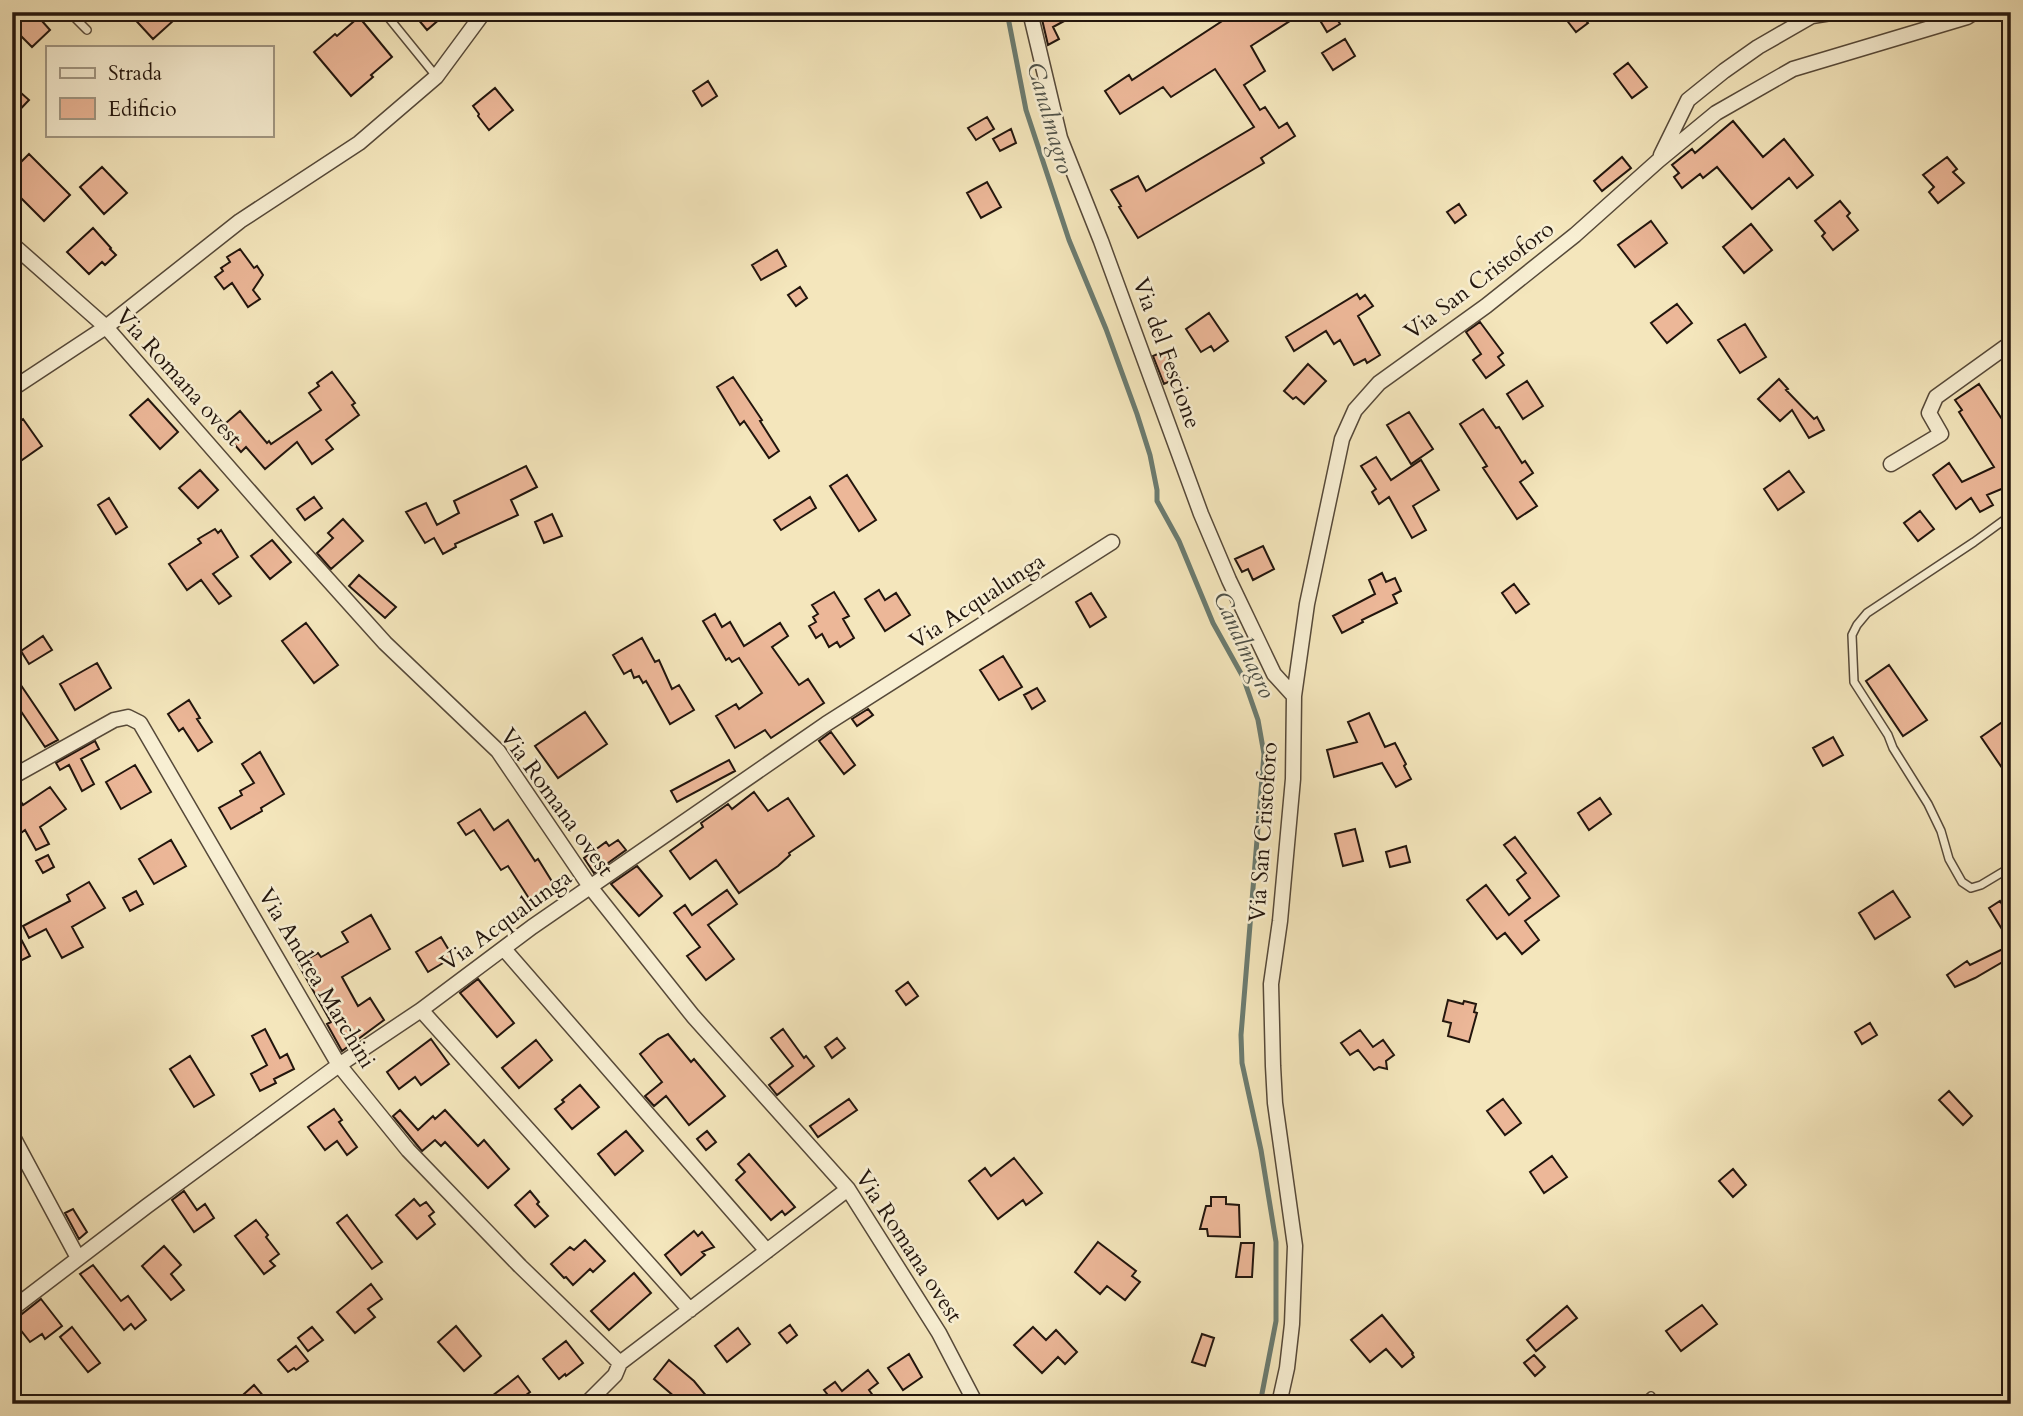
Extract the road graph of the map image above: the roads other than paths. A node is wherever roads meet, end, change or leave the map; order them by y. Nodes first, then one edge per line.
1 (69, 12) edge
2 (384, 12) edge
3 (484, 12) edge
4 (1030, 12) edge
5 (1837, 12) edge
6 (1975, 12) edge
7 (86, 30) dead end
8 (436, 76) junction
9 (1660, 160) junction
10 (12, 244) edge
11 (106, 327) junction
12 (2011, 342) edge
13 (12, 389) edge
14 (1891, 464) dead end
15 (2011, 515) edge
16 (1112, 542) dead end
17 (1294, 696) junction
18 (12, 776) edge
19 (2011, 867) edge
20 (591, 888) junction
21 (504, 949) junction
22 (421, 1010) junction
23 (339, 1065) junction
24 (12, 1135) edge
25 (848, 1189) junction
26 (767, 1251) junction
27 (78, 1258) junction
28 (12, 1310) edge
29 (690, 1310) junction
30 (620, 1363) junction
31 (1651, 1396) dead end
32 (586, 1404) edge
33 (976, 1404) edge
34 (1279, 1404) edge
35 (1642, 1404) edge

1 - 7 lane
2 - 8 lane
3 - 8 street
4 - 17 street, Via del Fescione
5 - 9 street
6 - 9 street, Via San Cristoforo
8 - 11 street
9 - 17 street, Via San Cristoforo
10 - 11 street, Via Romana ovest
11 - 13 street
11 - 20 street, Via Romana ovest
12 - 14 street
15 - 19 lane
16 - 20 street, Via Acqualunga
17 - 34 street, Via San Cristoforo
18 - 23 street, Via Andrea Marchini
20 - 21 street, Via Acqualunga
20 - 25 street, Via Romana ovest
21 - 22 street, Via Acqualunga
21 - 26 street
22 - 23 street, Via Acqualunga
22 - 29 street
23 - 27 street, Via Acqualunga
23 - 30 street, Via Andrea Marchini
24 - 27 street
25 - 26 street
25 - 33 street, Via Romana ovest
26 - 29 street
27 - 28 street, Via Acqualunga
29 - 30 street
30 - 32 street
31 - 35 lane

